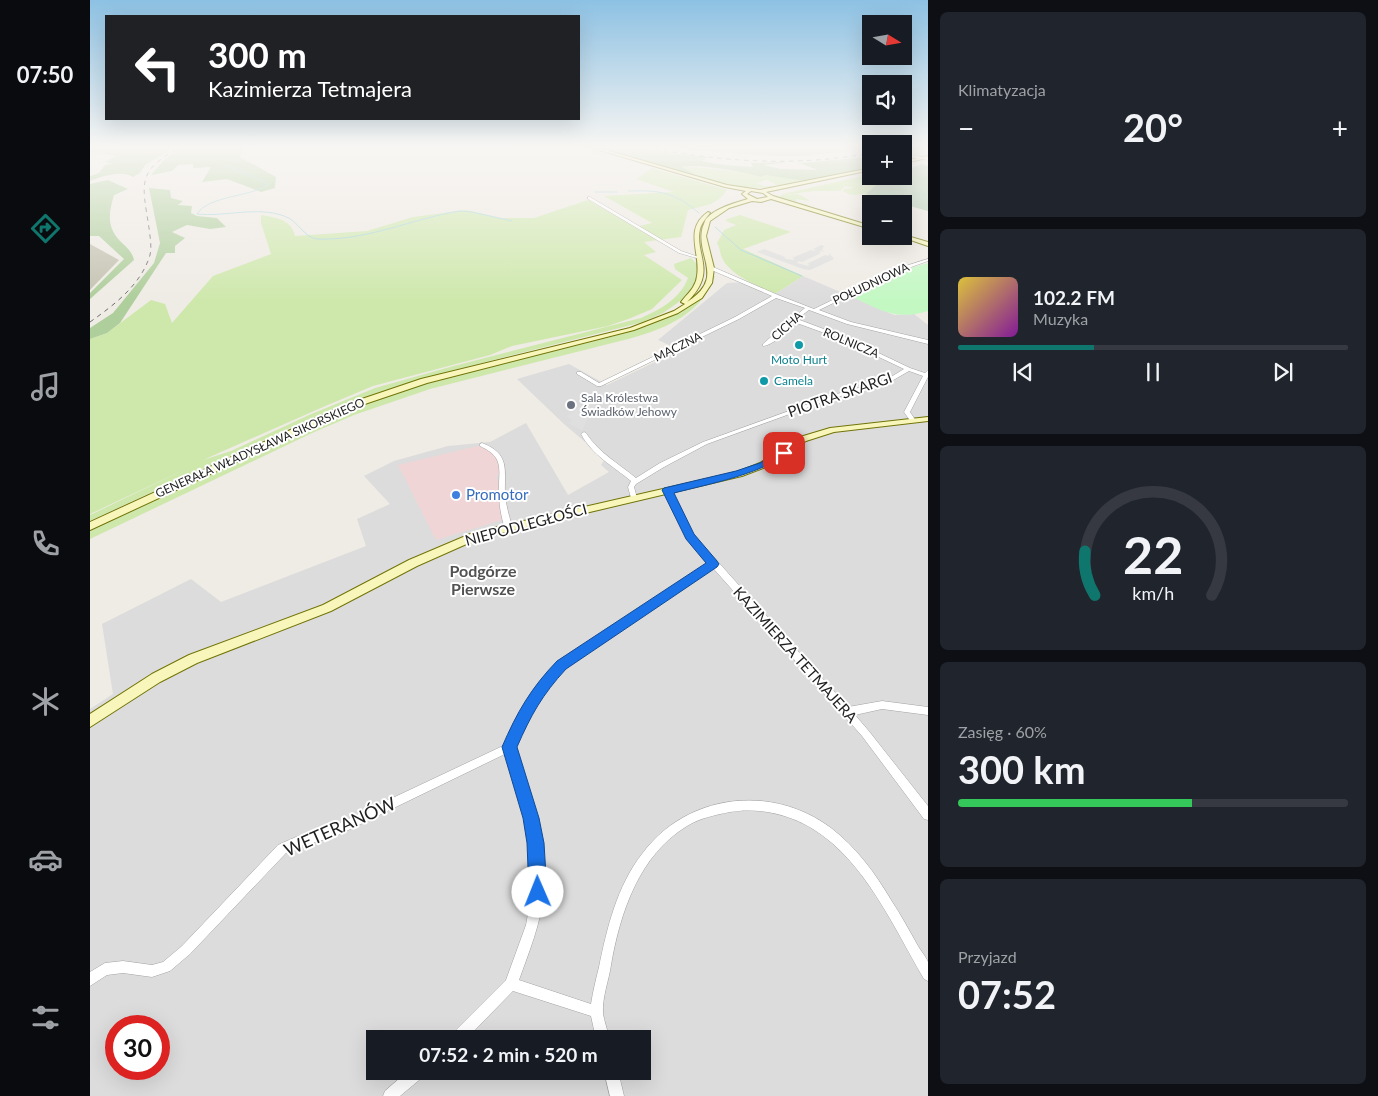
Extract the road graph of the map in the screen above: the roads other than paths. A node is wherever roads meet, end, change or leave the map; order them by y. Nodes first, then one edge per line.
1 (589, 198) dead end
2 (735, 198) edge
3 (768, 198) edge
4 (776, 198) edge
5 (752, 199) joint
6 (765, 200) junction
7 (799, 207) junction
8 (862, 225) edge
9 (912, 239) edge
10 (928, 244) edge
11 (700, 258) junction
12 (928, 260) edge
13 (711, 268) junction
14 (776, 296) junction
15 (808, 308) junction
16 (815, 310) junction
17 (665, 316) junction
18 (792, 319) junction
19 (928, 342) edge
20 (766, 345) dead end
21 (908, 369) junction
22 (579, 373) dead end
23 (926, 373) edge
24 (910, 416) junction
25 (928, 419) edge
26 (584, 434) dead end
27 (482, 445) dead end
28 (636, 481) junction
29 (668, 490) junction
30 (634, 498) junction
31 (90, 526) edge
32 (508, 526) junction
33 (713, 564) junction
34 (928, 711) edge
35 (846, 712) junction
36 (90, 720) edge
37 (510, 747) junction
38 (928, 815) edge
39 (928, 975) edge
40 (90, 980) edge
41 (511, 984) junction
42 (597, 1012) junction
43 (466, 1030) edge
44 (602, 1030) edge
45 (409, 1080) edge
46 (613, 1080) edge
47 (390, 1096) edge
48 (617, 1096) edge

1 - 11 street
2 - 11 main road, GENERAŁA WŁADYSŁAWA SIKORSKIEGO
3 - 6 main road
4 - 7 main road
5 - 6 main road
5 - 13 main road
6 - 7 main road
7 - 8 main road
9 - 10 main road
11 - 17 main road, GENERAŁA WŁADYSŁAWA SIKORSKIEGO
12 - 16 street, POŁUDNIOWA
13 - 14 street
13 - 17 main road, GENERAŁA WŁADYSŁAWA SIKORSKIEGO
14 - 15 street
14 - 22 street, MĄCZNA
15 - 16 street
15 - 18 street, CICHA
16 - 19 street
17 - 31 main road, GENERAŁA WŁADYSŁAWA SIKORSKIEGO
18 - 20 street, CICHA
18 - 21 street, ROLNICZA
21 - 23 street, PIOTRA SKARGI
21 - 28 street, PIOTRA SKARGI
23 - 24 street
24 - 25 main road, NIEPODLEGŁOŚCI
24 - 29 main road, NIEPODLEGŁOŚCI
26 - 28 street
27 - 32 street
28 - 30 street
29 - 30 main road, NIEPODLEGŁOŚCI
29 - 33 street, KAZIMIERZA TETMAJERA
30 - 32 main road, NIEPODLEGŁOŚCI
32 - 36 main road, NIEPODLEGŁOŚCI
33 - 35 street, KAZIMIERZA TETMAJERA
33 - 37 street
34 - 35 street
35 - 38 street, KAZIMIERZA TETMAJERA
37 - 40 street, WETERANÓW
37 - 41 street
39 - 42 street
41 - 42 street
41 - 43 street
42 - 44 street
45 - 47 street
46 - 48 street

